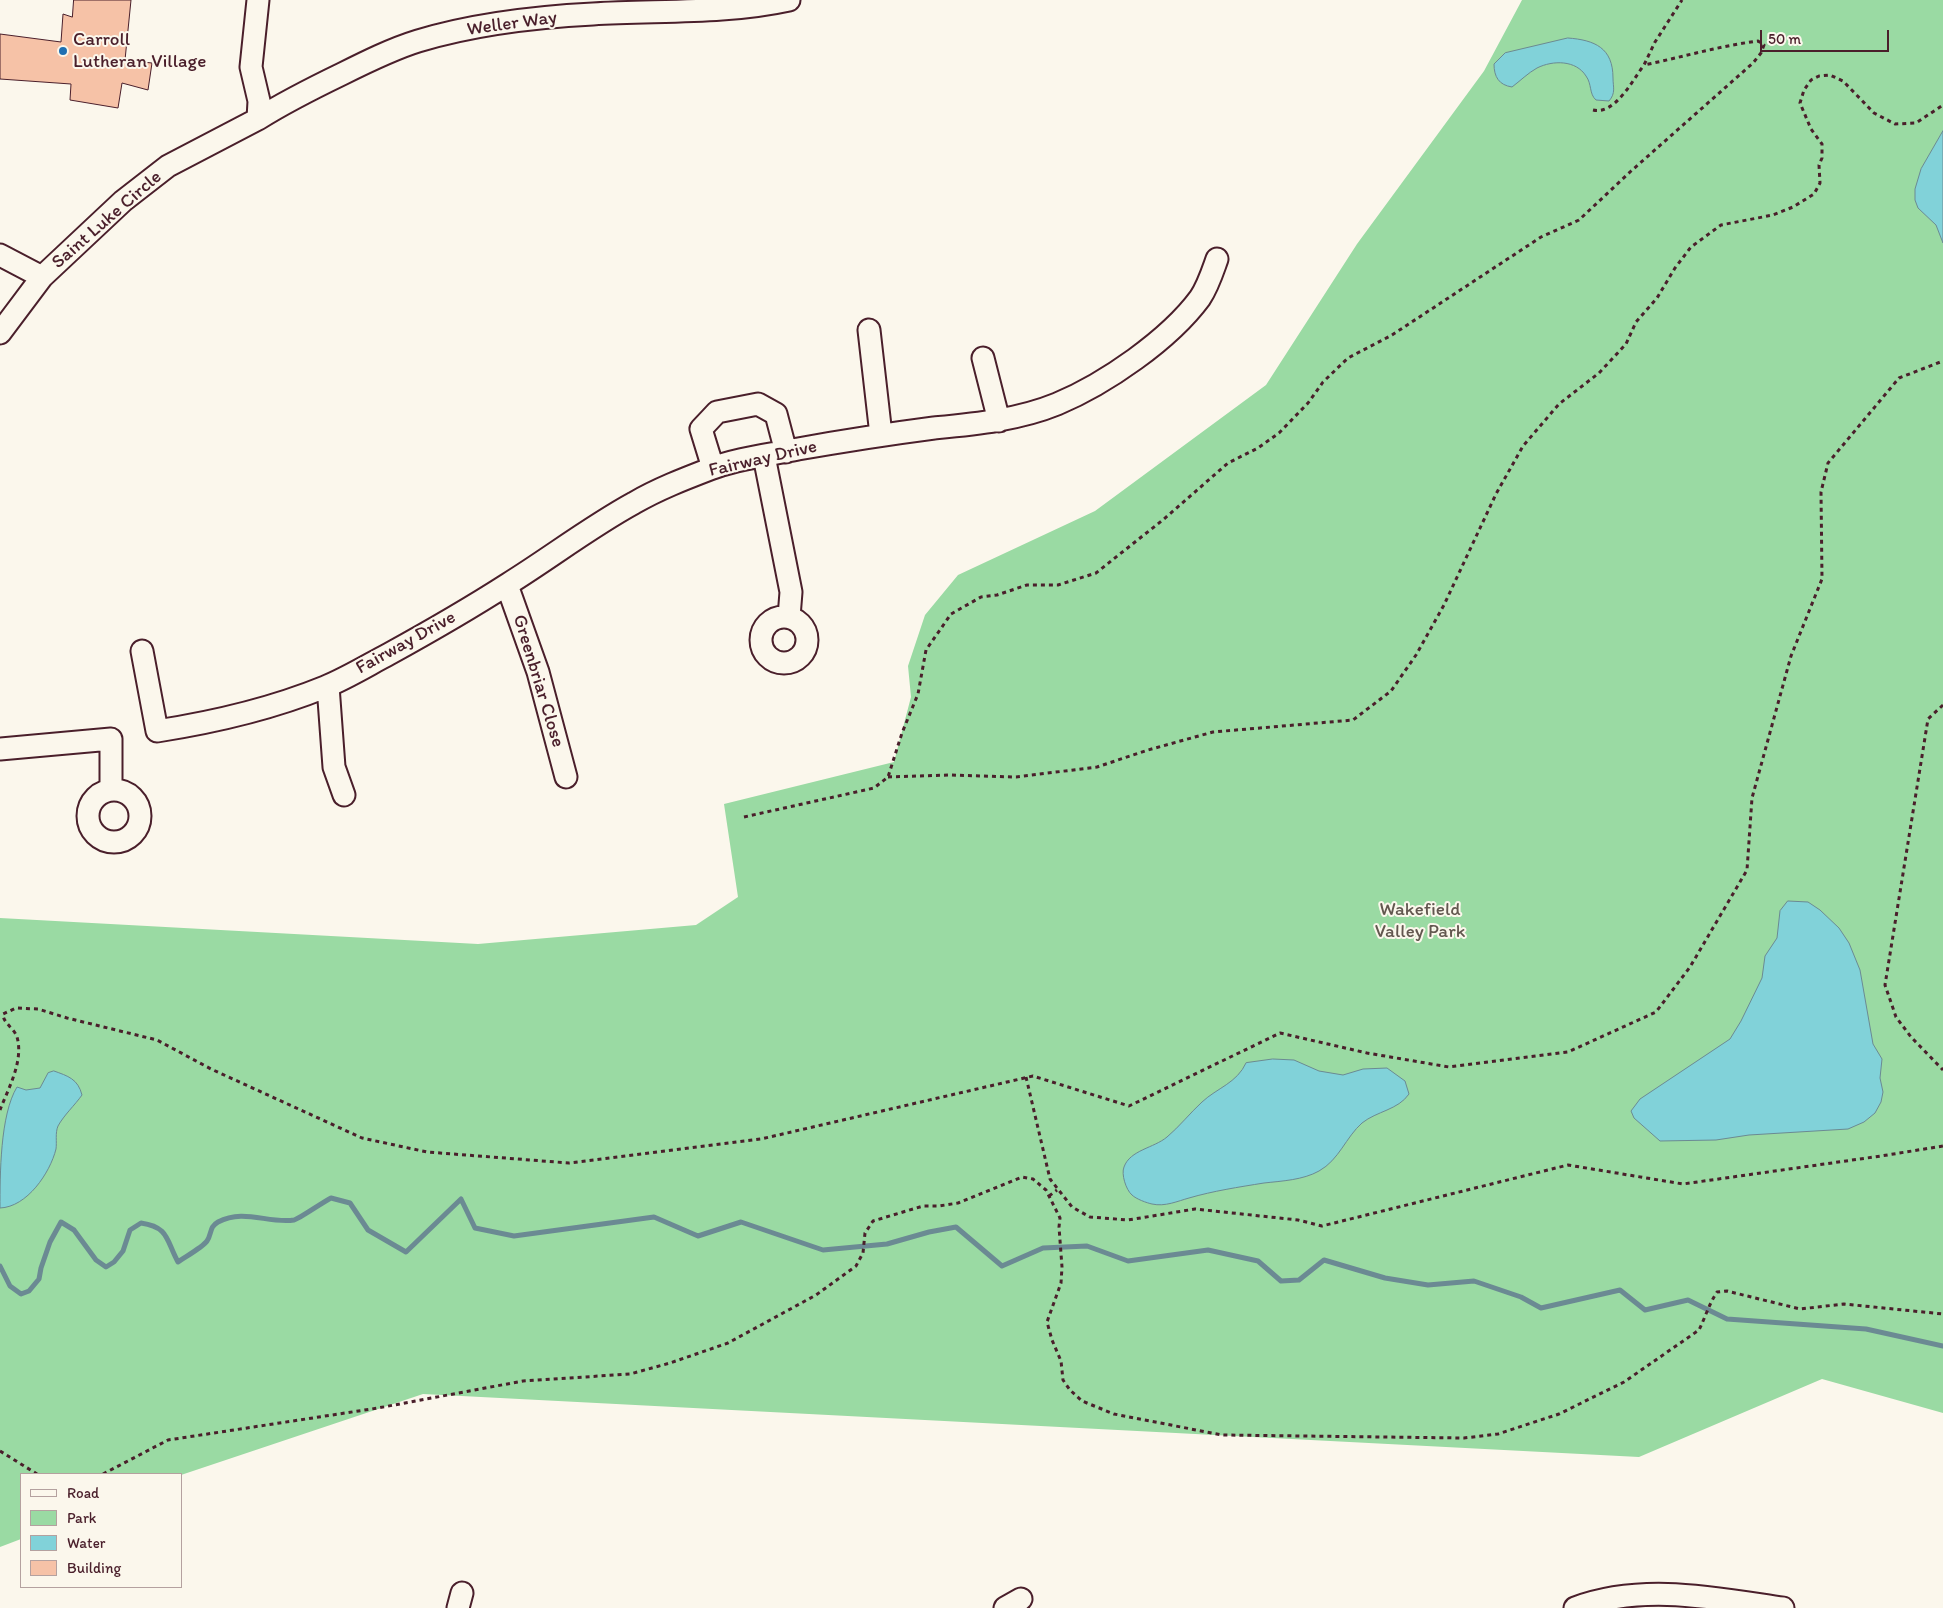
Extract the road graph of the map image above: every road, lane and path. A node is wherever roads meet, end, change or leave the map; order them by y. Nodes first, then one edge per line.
1 (258, 0) edge
2 (786, 0) edge
3 (1682, 0) edge
4 (648, 6) edge
5 (590, 7) edge
6 (1644, 66) junction
7 (1943, 105) edge
8 (1592, 110) dead end
9 (258, 118) junction
10 (0, 255) edge
11 (1217, 259) dead end
12 (42, 277) junction
13 (869, 330) dead end
14 (0, 333) edge
15 (983, 358) dead end
16 (1943, 361) edge
17 (999, 421) junction
18 (881, 435) junction
19 (786, 452) junction
20 (764, 456) junction
21 (713, 468) junction
22 (507, 585) junction
23 (789, 618) dead end
24 (142, 651) dead end
25 (328, 686) junction
26 (1943, 705) edge
27 (0, 749) edge
28 (566, 777) dead end
29 (888, 777) junction
30 (111, 790) dead end
31 (344, 795) dead end
32 (744, 817) dead end
33 (1943, 1070) edge
34 (1026, 1077) junction
35 (0, 1110) edge
36 (1943, 1146) edge
37 (1057, 1190) junction
38 (1049, 1196) junction
39 (1943, 1314) edge
40 (0, 1451) edge
41 (35, 1473) edge
42 (106, 1473) edge
43 (1575, 1608) edge
44 (1783, 1608) edge

1 - 9 street
2 - 4 street, Weller Way
3 - 6 path
4 - 5 street, Weller Way
5 - 9 street, Weller Way
6 - 8 path
6 - 29 path
7 - 29 path
9 - 12 street, Saint Luke Circle
10 - 12 street
11 - 17 street, Fairway Drive
12 - 14 street, Saint Luke Circle
13 - 18 street
15 - 17 street
16 - 34 path
17 - 18 street, Fairway Drive
18 - 19 street, Fairway Drive
19 - 20 street, Fairway Drive
19 - 21 street
20 - 21 street, Fairway Drive
20 - 23 street
21 - 22 street, Fairway Drive
22 - 25 street, Fairway Drive
22 - 28 street, Greenbriar Close
24 - 25 street, Fairway Drive
25 - 31 street
26 - 33 path
27 - 30 street
29 - 32 path
34 - 35 path
34 - 37 path
36 - 37 path
37 - 38 path
38 - 39 path
38 - 42 path
40 - 41 path
43 - 44 street

